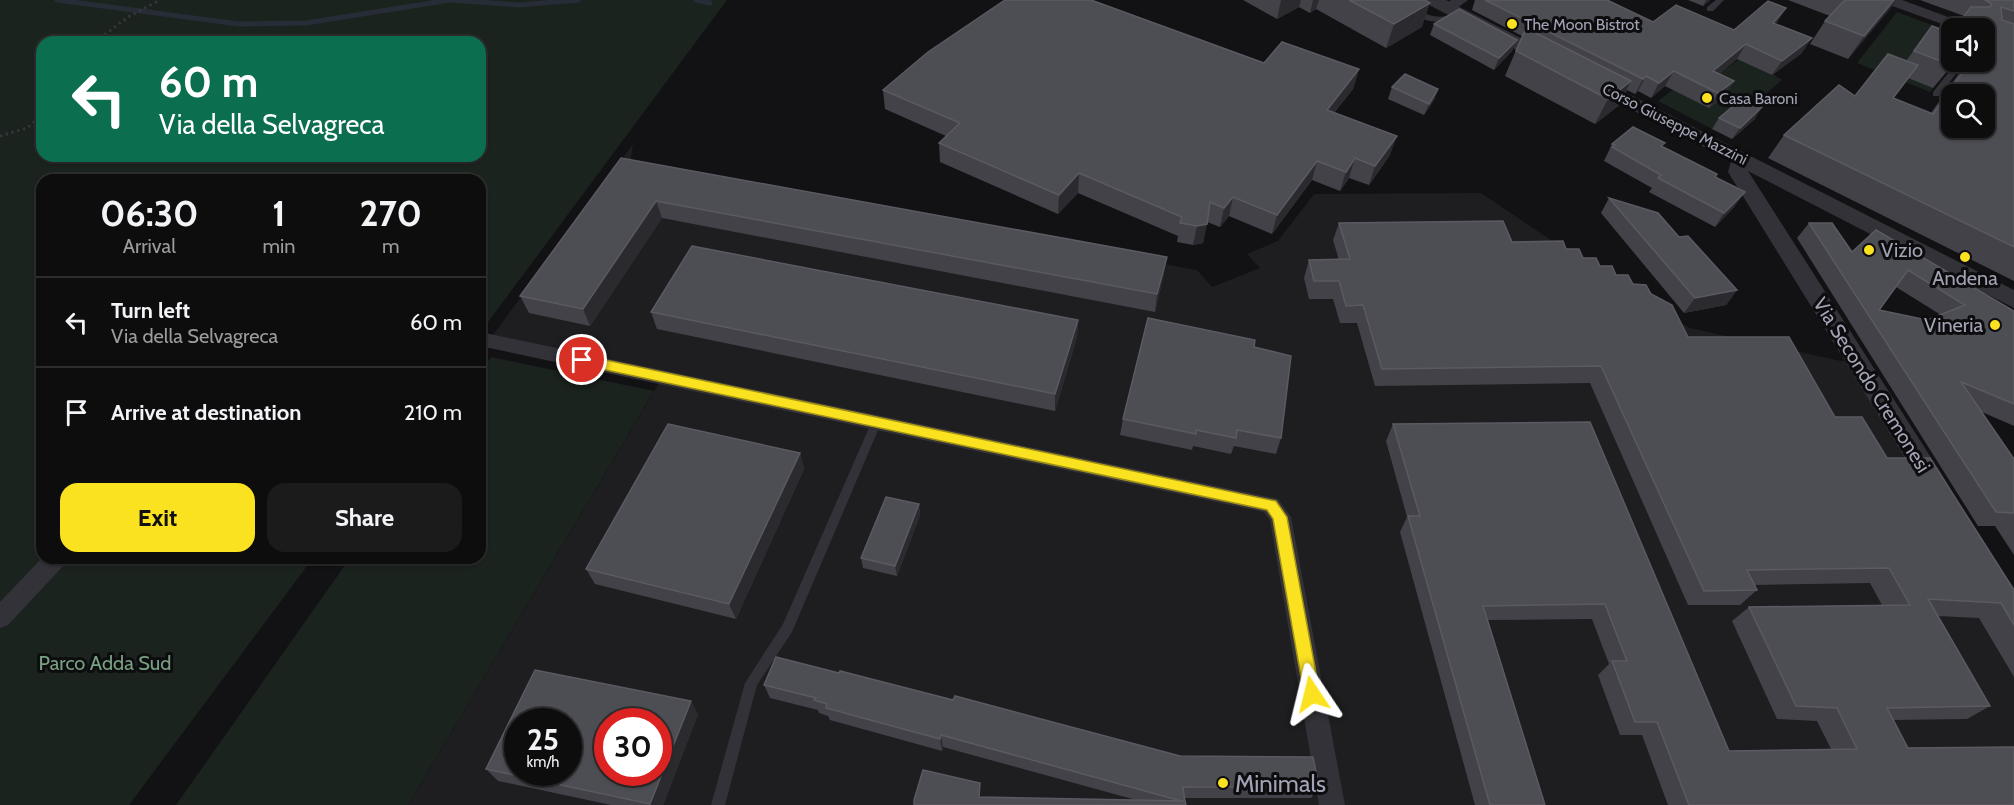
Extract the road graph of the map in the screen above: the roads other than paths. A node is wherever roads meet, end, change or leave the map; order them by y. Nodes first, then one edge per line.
1 (1392, 0) edge
2 (1720, 0) edge
3 (1888, 0) edge
4 (1450, 5) edge
5 (1710, 9) dead end
6 (1941, 19) edge
7 (1560, 65) edge
8 (1953, 72) edge
9 (1581, 76) edge
10 (1936, 94) dead end
11 (1743, 159) junction
12 (1884, 234) junction
13 (2014, 300) edge
14 (2014, 312) edge
15 (486, 340) edge
16 (877, 421) junction
17 (1945, 501) edge
18 (50, 564) edge
19 (0, 618) edge
20 (718, 805) edge
21 (1332, 805) edge

1 - 4 lane
2 - 5 lane
3 - 6 street
4 - 7 street
8 - 10 lane
9 - 11 street, Corso Giuseppe Mazzini
11 - 12 street, Corso Giuseppe Mazzini
11 - 17 street, Via Secondo Cremonesi
12 - 13 street, Corso Giuseppe Mazzini
12 - 14 street, Corso Giuseppe Mazzini
15 - 16 street
16 - 20 lane
16 - 21 street
18 - 19 street

